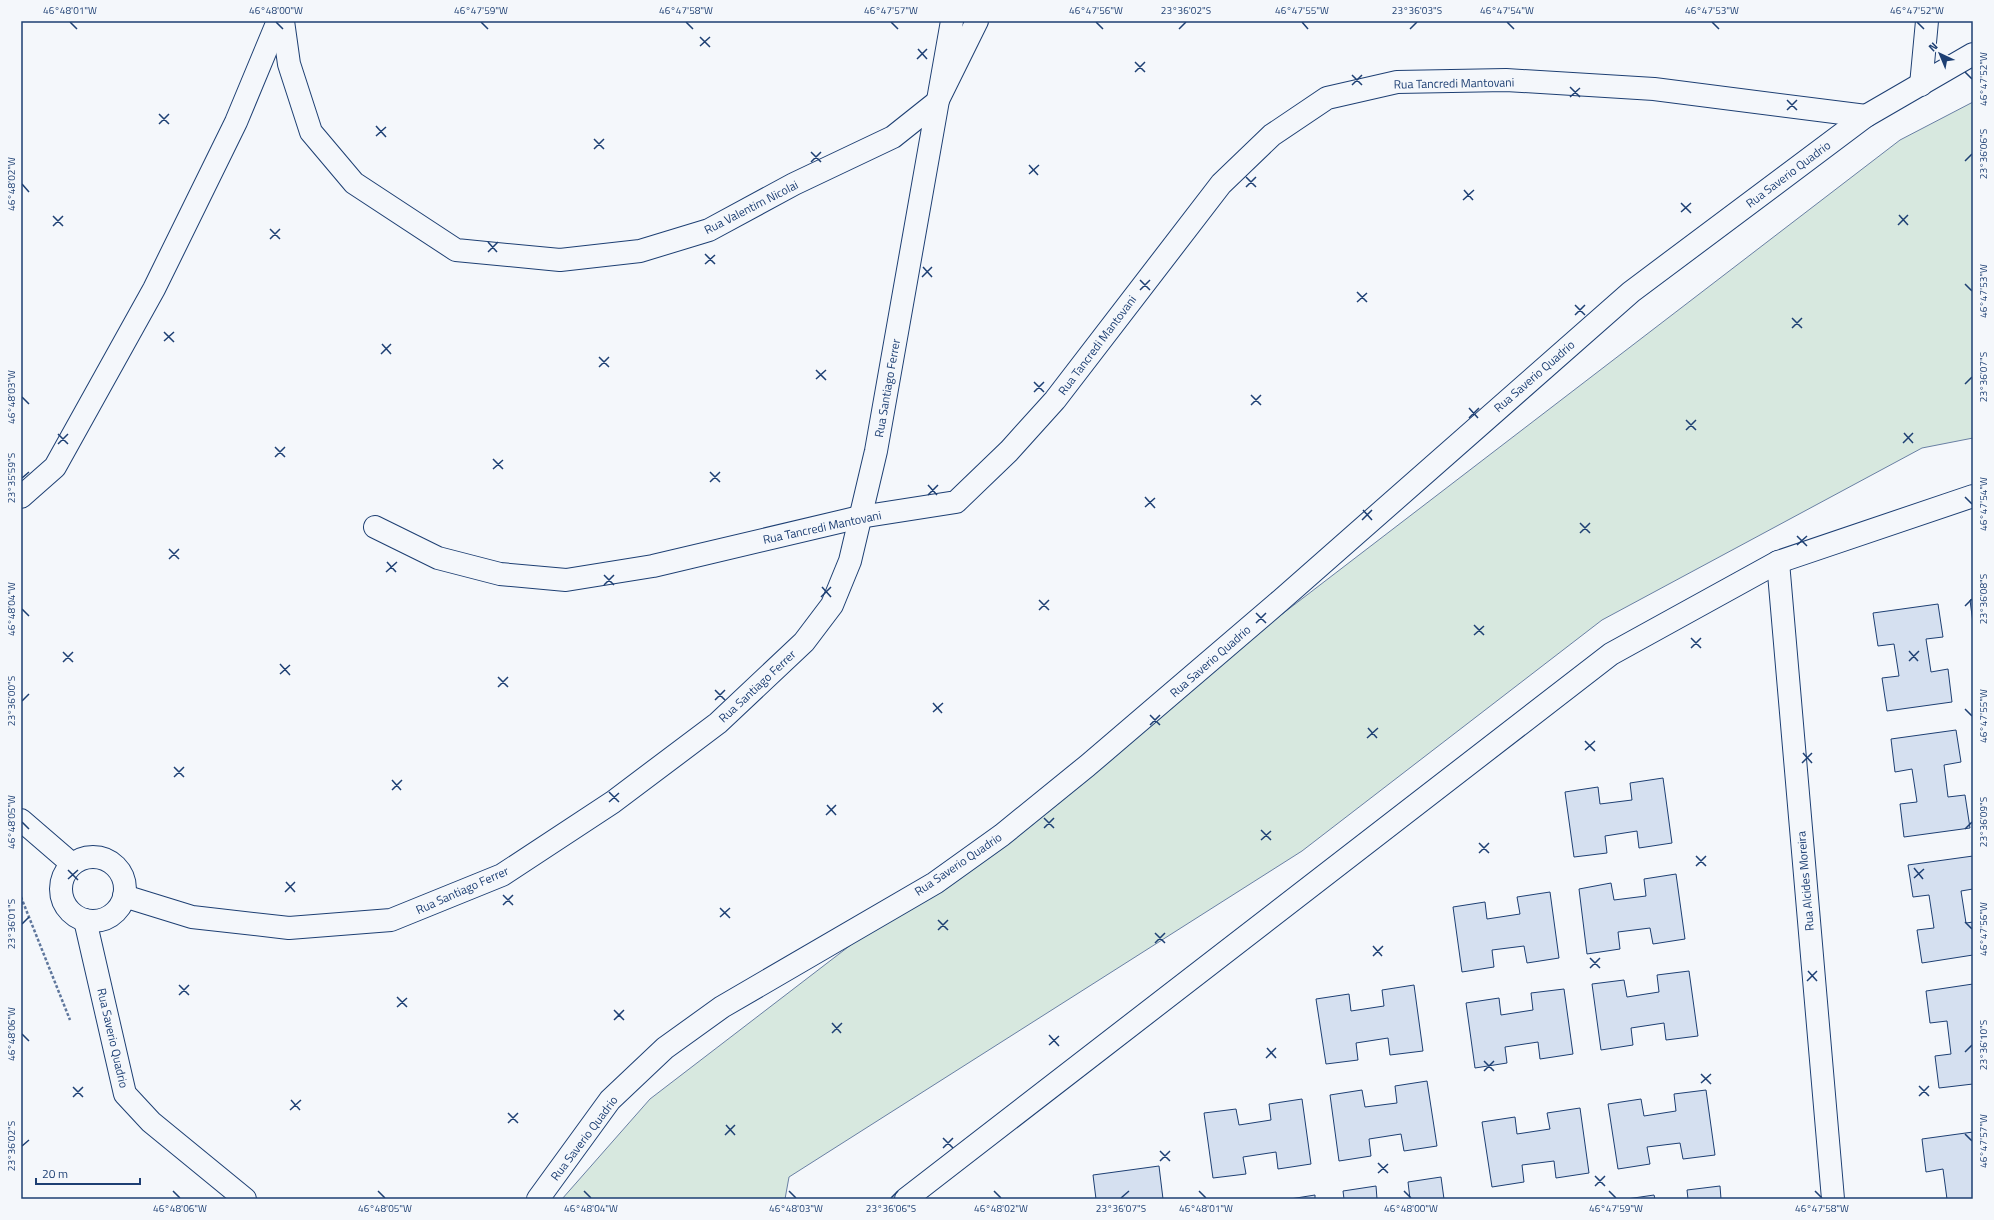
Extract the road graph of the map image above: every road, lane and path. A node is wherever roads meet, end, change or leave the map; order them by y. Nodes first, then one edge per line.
1 (278, 21) edge
2 (283, 21) edge
3 (952, 21) edge
4 (978, 21) edge
5 (1927, 21) edge
6 (1973, 54) edge
7 (1921, 85) junction
8 (937, 102) junction
9 (1866, 116) junction
10 (1973, 496) edge
11 (21, 497) edge
12 (860, 517) junction
13 (375, 527) dead end
14 (1778, 562) junction
15 (21, 820) edge
16 (72, 864) junction
17 (124, 896) junction
18 (21, 897) edge
19 (85, 920) junction
20 (70, 1020) dead end
21 (245, 1199) edge
22 (538, 1199) edge
23 (906, 1199) edge
24 (1833, 1199) edge

1 - 11 street
2 - 8 street, Rua Valentim Nicolai
3 - 8 street, Rua Santiago Ferrer
4 - 8 street, Rua Valentim Nicolai
5 - 7 street
6 - 7 street, Rua Saverio Quadrio
7 - 9 street, Rua Saverio Quadrio
8 - 12 street, Rua Santiago Ferrer
9 - 12 street, Rua Tancredi Mantovani
9 - 22 street, Rua Saverio Quadrio
10 - 14 street
12 - 13 street, Rua Tancredi Mantovani
12 - 17 street, Rua Santiago Ferrer
14 - 23 street
14 - 24 street, Rua Alcides Moreira
15 - 16 street
16 - 17 street
16 - 19 street
17 - 19 street
18 - 20 path
19 - 21 street, Rua Saverio Quadrio

